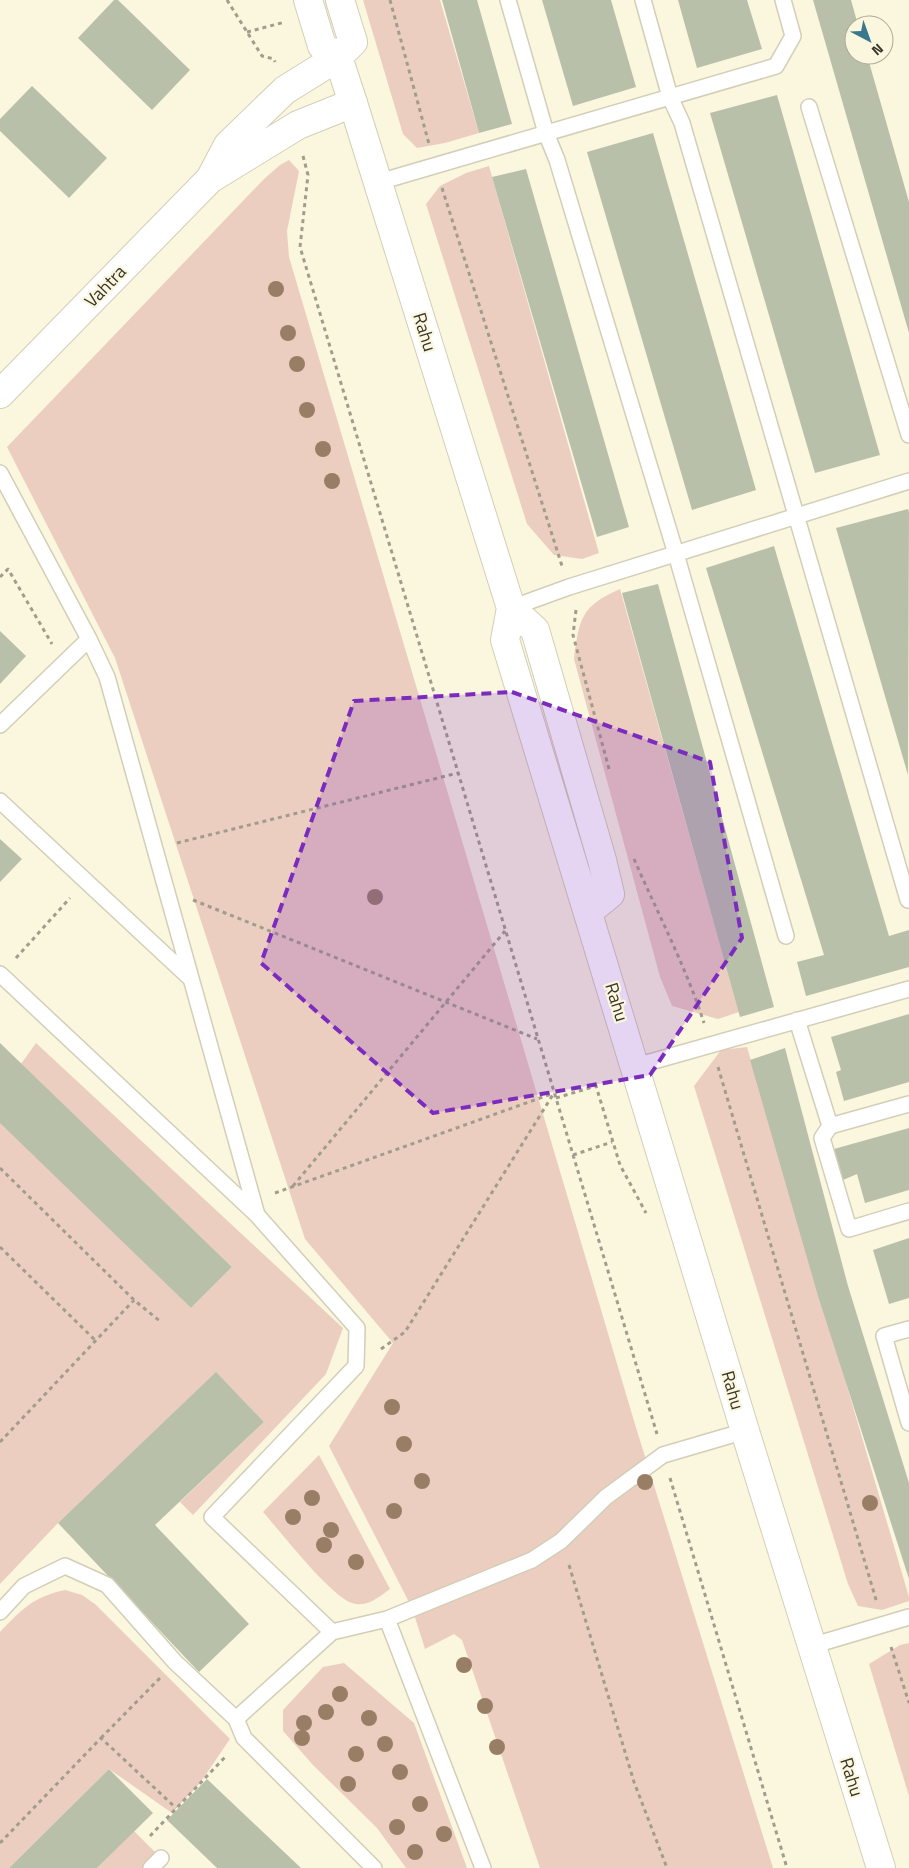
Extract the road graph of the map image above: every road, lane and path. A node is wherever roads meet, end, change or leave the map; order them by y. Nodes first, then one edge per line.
1 (227, 0) edge
2 (308, 0) edge
3 (340, 0) edge
4 (390, 0) edge
5 (508, 0) edge
6 (643, 0) edge
7 (783, 0) edge
8 (338, 58) junction
9 (285, 90) junction
10 (670, 97) junction
11 (354, 103) junction
12 (809, 107) dead end
13 (298, 125) junction
14 (546, 133) junction
15 (436, 167) junction
16 (210, 179) junction
17 (379, 182) junction
18 (0, 394) edge
19 (909, 435) edge
20 (0, 473) edge
21 (909, 481) edge
22 (797, 516) junction
23 (676, 554) junction
24 (0, 577) edge
25 (569, 586) junction
26 (511, 608) junction
27 (89, 640) junction
28 (64, 664) junction
29 (0, 725) edge
30 (458, 773) junction
31 (611, 776) dead end
32 (0, 801) edge
33 (154, 848) junction
34 (631, 852) dead end
35 (86, 881) junction
36 (166, 889) junction
37 (908, 900) edge
38 (505, 931) junction
39 (786, 936) dead end
40 (0, 975) edge
41 (191, 979) junction
42 (909, 989) edge
43 (446, 1002) junction
44 (797, 1020) junction
45 (538, 1040) junction
46 (711, 1045) junction
47 (636, 1066) junction
48 (554, 1093) junction
49 (556, 1098) junction
50 (909, 1104) edge
51 (830, 1126) junction
52 (612, 1142) junction
53 (573, 1155) junction
54 (0, 1168) edge
55 (293, 1186) junction
56 (255, 1208) junction
57 (909, 1211) edge
58 (647, 1215) dead end
59 (0, 1247) edge
60 (134, 1300) junction
61 (161, 1322) dead end
62 (909, 1329) edge
63 (97, 1342) junction
64 (356, 1366) junction
65 (909, 1423) edge
66 (745, 1431) junction
67 (0, 1442) edge
68 (663, 1455) junction
69 (562, 1541) junction
70 (0, 1612) edge
71 (909, 1617) edge
72 (387, 1619) junction
73 (884, 1625) junction
74 (332, 1632) junction
75 (811, 1646) junction
76 (175, 1662) junction
77 (909, 1703) edge
78 (236, 1719) junction
79 (101, 1738) junction
80 (244, 1738) junction
81 (176, 1808) junction
82 (0, 1843) edge
83 (156, 1863) edge
84 (374, 1868) edge
85 (483, 1868) edge
86 (667, 1868) edge
87 (788, 1868) edge
88 (881, 1868) edge

1 - 9 path
2 - 8 main road, Rahu
3 - 8 main road
4 - 15 path
5 - 14 lane
6 - 10 lane
7 - 10 lane
8 - 9 main road, Vahtra
8 - 11 main road, Rahu
9 - 16 main road, Vahtra
10 - 14 lane
10 - 22 lane
11 - 13 main road, Vahtra
11 - 17 main road, Rahu
12 - 19 lane
13 - 16 main road, Vahtra
13 - 30 path
14 - 15 lane
14 - 23 lane
15 - 17 lane
15 - 25 path
16 - 18 main road, Vahtra
17 - 26 main road, Rahu
20 - 27 lane
21 - 22 lane
22 - 23 lane
22 - 37 lane
23 - 25 lane
23 - 39 lane
24 - 28 path
25 - 26 lane
25 - 31 path
26 - 47 main road, Rahu
27 - 28 lane
27 - 33 lane
28 - 29 lane
30 - 33 path
30 - 38 path
32 - 35 lane
33 - 36 lane
34 - 46 path
35 - 40 path
35 - 41 lane
36 - 41 lane
36 - 43 path
38 - 43 path
38 - 45 path
40 - 56 lane
41 - 56 lane
42 - 44 lane
43 - 45 path
43 - 55 path
44 - 46 lane
44 - 51 lane
45 - 48 path
46 - 47 lane
46 - 73 path
47 - 66 main road, Rahu
48 - 49 path
48 - 55 path
48 - 64 path
49 - 52 path
49 - 53 path
50 - 51 lane
51 - 57 lane
52 - 53 path
52 - 58 path
53 - 68 path
54 - 60 path
55 - 56 path
56 - 64 lane
59 - 63 path
60 - 61 path
60 - 63 path
62 - 65 lane
63 - 67 path
64 - 74 lane
66 - 68 lane
66 - 75 main road, Rahu
68 - 69 lane
68 - 87 path
69 - 72 lane
69 - 86 path
70 - 76 lane
71 - 73 lane
72 - 74 lane
72 - 85 lane
73 - 75 lane
73 - 77 path
74 - 78 lane
75 - 88 main road, Rahu
76 - 78 lane
76 - 79 path
78 - 80 lane
79 - 81 path
79 - 82 path
80 - 81 path
80 - 84 lane
81 - 83 path

